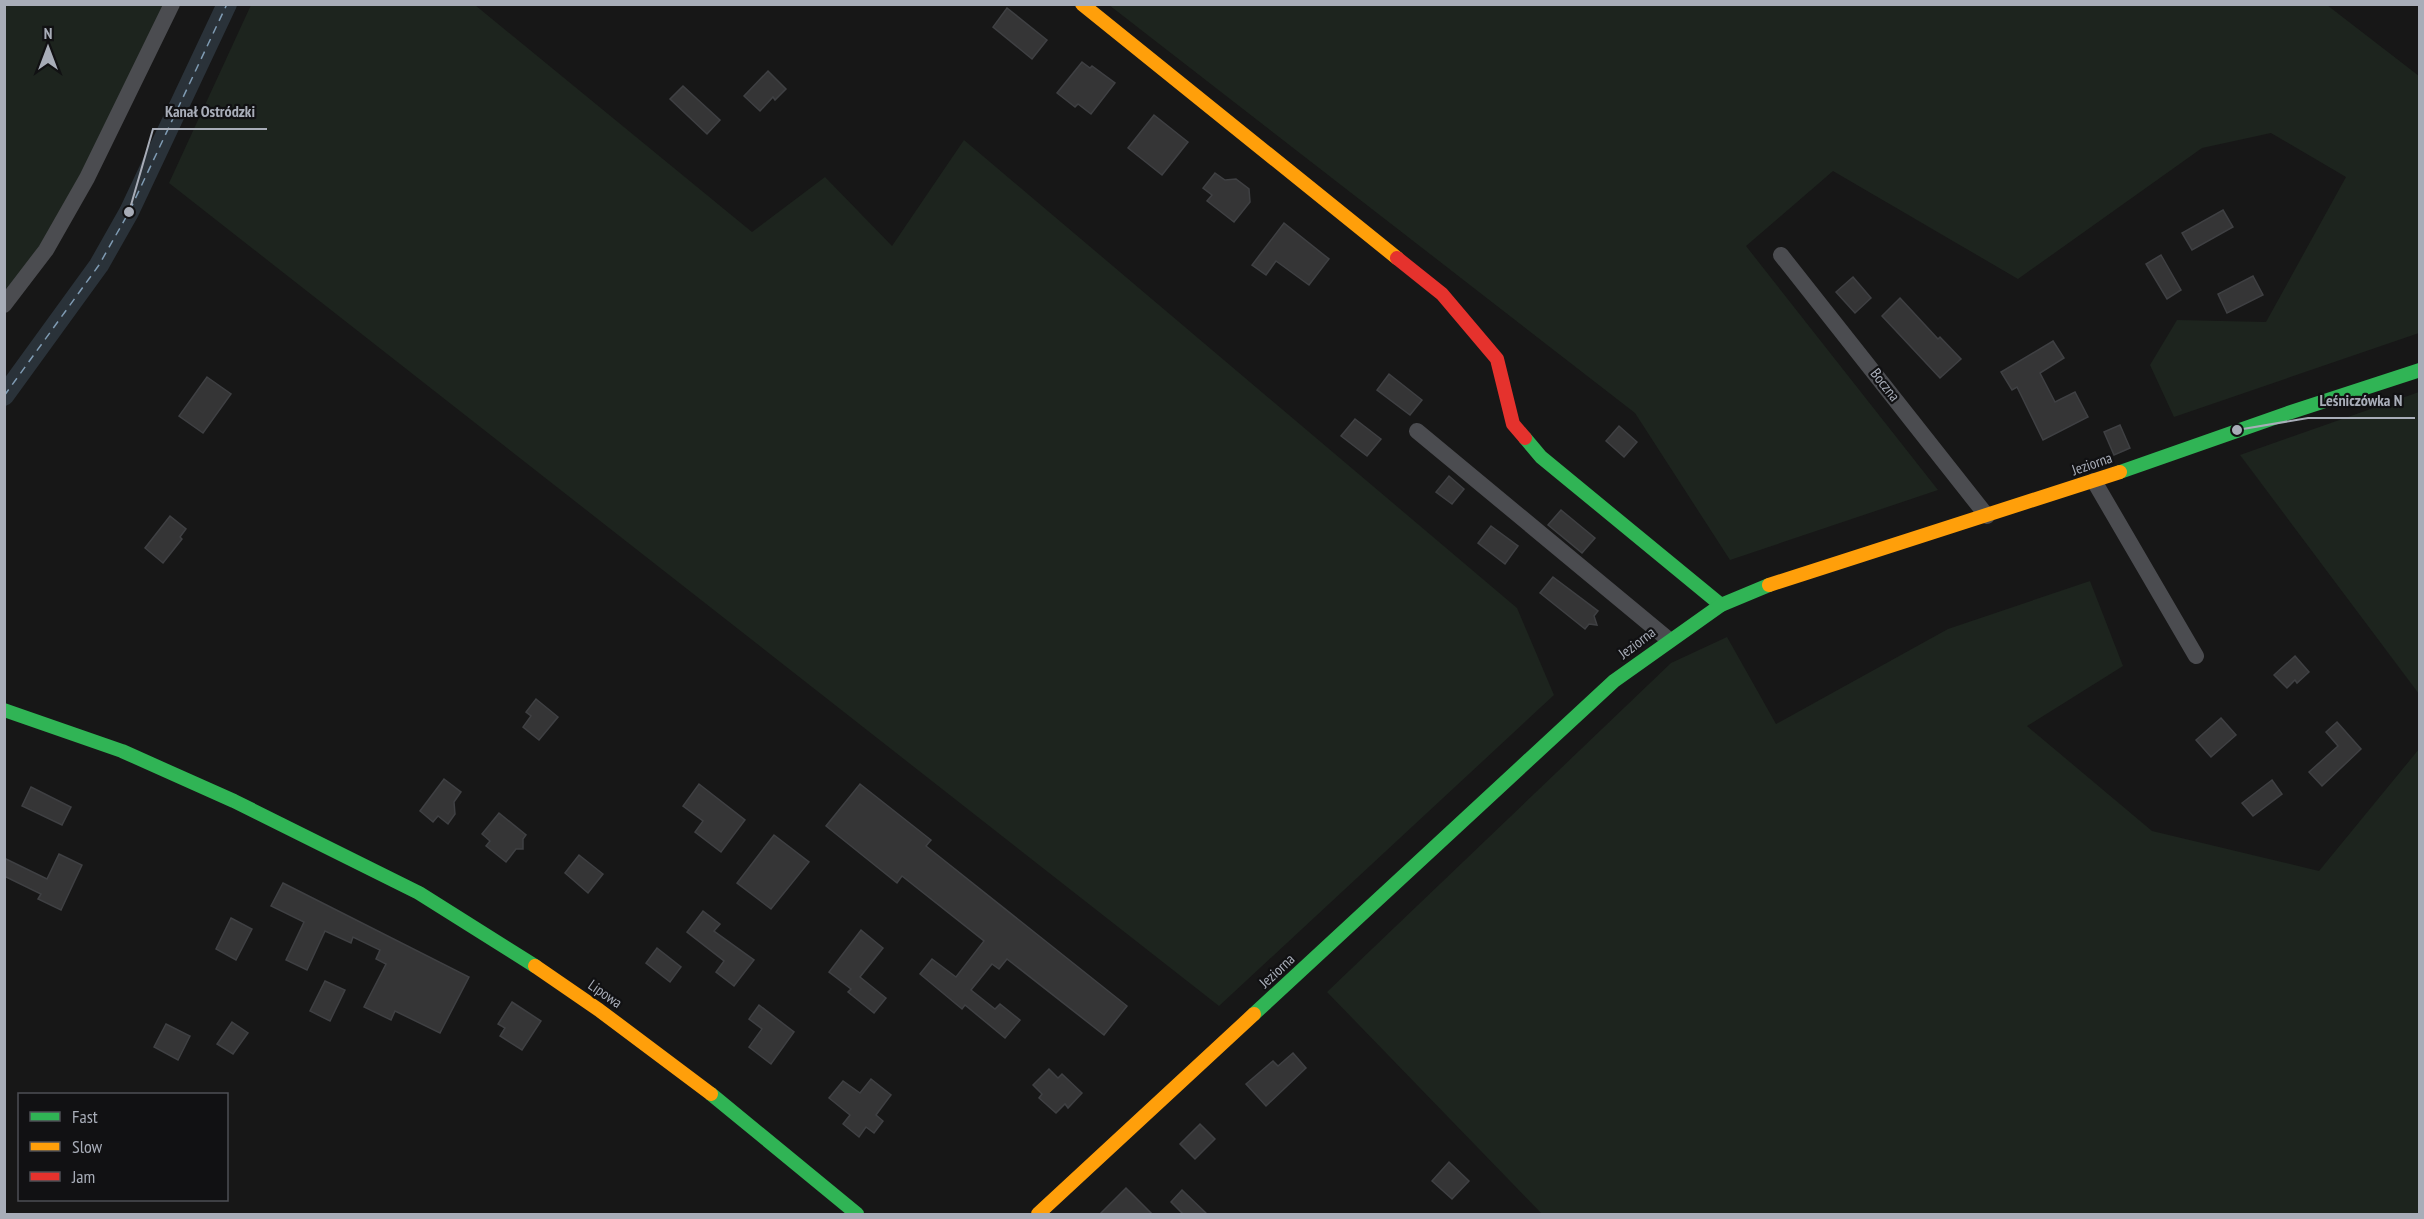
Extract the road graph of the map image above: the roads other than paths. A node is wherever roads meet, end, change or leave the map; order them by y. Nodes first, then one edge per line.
1 (172, 4) edge
2 (1082, 4) edge
3 (1781, 255) dead end
4 (4, 305) edge
5 (2420, 370) edge
6 (1417, 431) dead end
7 (2094, 481) junction
8 (1987, 516) junction
9 (1721, 605) junction
10 (1668, 640) junction
11 (2196, 656) dead end
12 (4, 710) edge
13 (857, 1215) edge
14 (1038, 1215) edge

1 - 4 street
2 - 9 street
3 - 8 street, Boczna
5 - 7 street, Jeziorna
6 - 10 street
7 - 8 street, Jeziorna
7 - 11 street
8 - 9 street, Jeziorna
9 - 10 street, Jeziorna
10 - 14 street, Jeziorna
12 - 13 street, Lipowa

